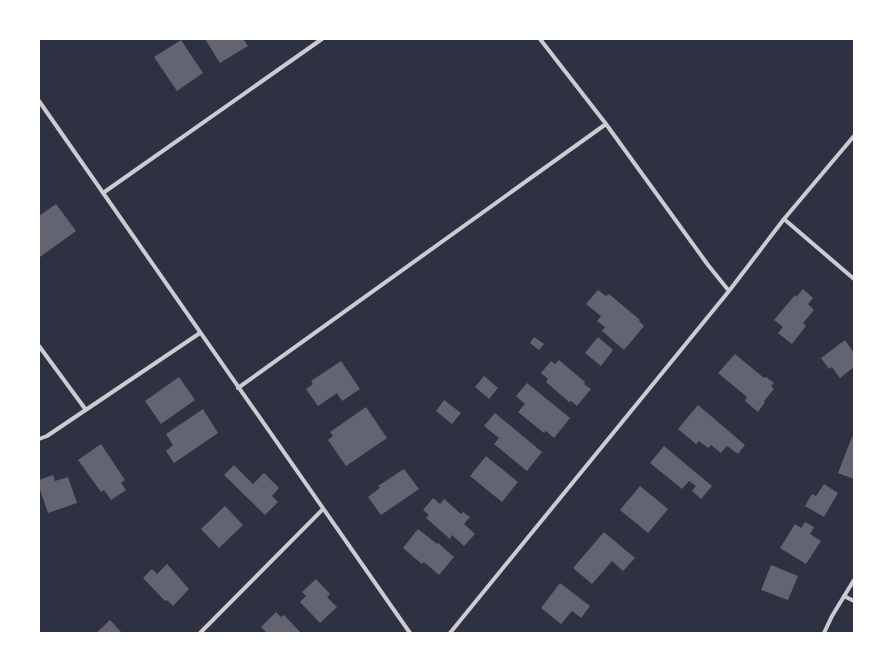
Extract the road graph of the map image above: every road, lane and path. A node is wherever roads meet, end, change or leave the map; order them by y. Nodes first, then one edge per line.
1 (322, 39) edge
2 (540, 39) edge
3 (39, 101) edge
4 (606, 124) junction
5 (854, 136) edge
6 (103, 193) junction
7 (784, 219) junction
8 (854, 278) edge
9 (729, 291) junction
10 (200, 333) junction
11 (39, 346) edge
12 (238, 388) junction
13 (86, 410) junction
14 (39, 438) edge
15 (323, 509) junction
16 (854, 580) edge
17 (844, 596) junction
18 (854, 601) edge
19 (200, 633) edge
20 (410, 633) edge
21 (450, 633) edge
22 (824, 633) edge

1 - 6 street
2 - 4 street
3 - 6 street
4 - 9 street
4 - 12 street
5 - 7 street
6 - 10 street
7 - 8 street
7 - 9 street
9 - 21 street
10 - 12 street
10 - 13 street
11 - 13 street
12 - 15 street
13 - 14 street
15 - 19 street
15 - 20 street
16 - 17 street
17 - 18 street
17 - 22 street

